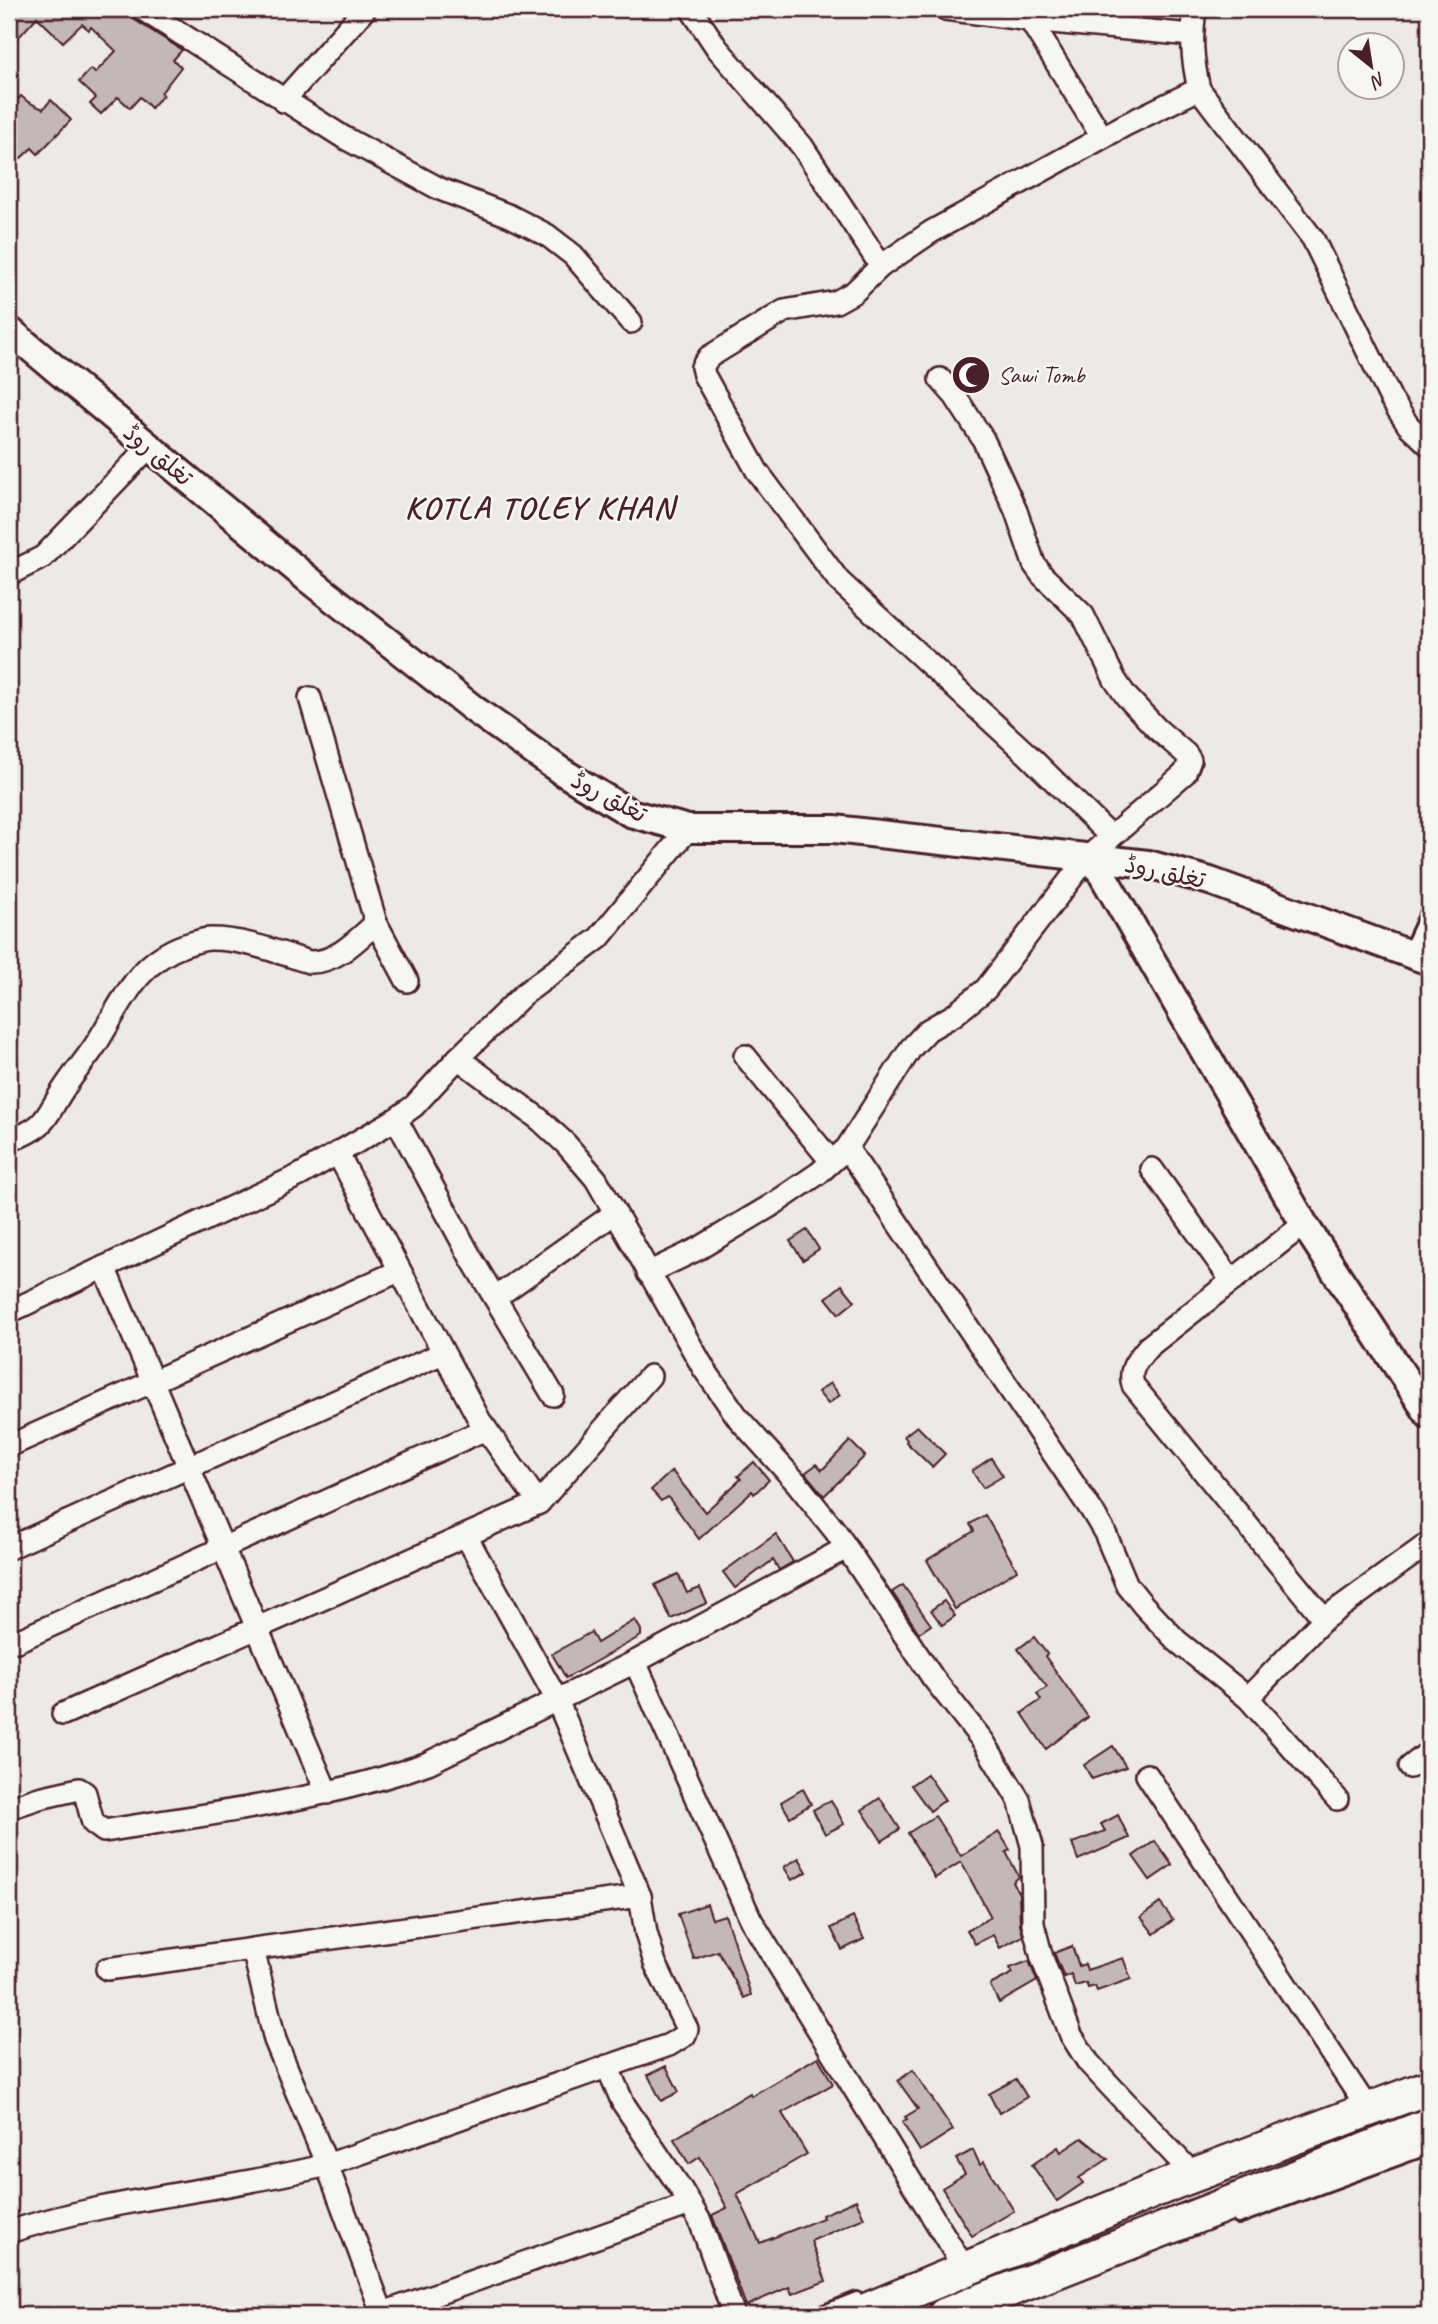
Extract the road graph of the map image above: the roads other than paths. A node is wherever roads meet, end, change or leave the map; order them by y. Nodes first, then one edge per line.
1 (142, 9) edge
2 (365, 9) edge
3 (691, 9) edge
4 (945, 9) edge
5 (1195, 9) edge
6 (1030, 20) junction
7 (1192, 35) junction
8 (1199, 89) junction
9 (283, 101) junction
10 (1102, 137) junction
11 (881, 267) junction
12 (631, 322) dead end
13 (9, 330) edge
14 (940, 379) dead end
15 (1429, 445) edge
16 (149, 447) junction
17 (9, 574) edge
18 (310, 698) dead end
19 (688, 829) junction
20 (1111, 836) junction
21 (1090, 859) junction
22 (1429, 907) edge
23 (376, 923) junction
24 (1418, 957) edge
25 (407, 981) dead end
26 (745, 1056) dead end
27 (458, 1058) junction
28 (396, 1119) junction
29 (9, 1141) edge
30 (338, 1154) junction
31 (839, 1154) junction
32 (1152, 1170) dead end
33 (615, 1213) junction
34 (1304, 1224) junction
35 (104, 1266) junction
36 (399, 1271) junction
37 (648, 1273) junction
38 (1232, 1281) junction
39 (495, 1298) junction
40 (9, 1312) edge
41 (443, 1353) junction
42 (650, 1376) dead end
43 (153, 1382) junction
44 (553, 1395) dead end
45 (1429, 1415) edge
46 (485, 1429) junction
47 (9, 1447) edge
48 (189, 1467) junction
49 (539, 1503) junction
50 (467, 1536) junction
51 (1429, 1543) edge
52 (9, 1548) edge
53 (223, 1548) junction
54 (846, 1548) junction
55 (1324, 1619) junction
56 (257, 1628) junction
57 (17, 1640) dead end
58 (635, 1662) junction
59 (1248, 1698) junction
60 (557, 1699) junction
61 (63, 1714) dead end
62 (1429, 1752) edge
63 (1410, 1767) dead end
64 (1147, 1775) dead end
65 (327, 1793) junction
66 (1337, 1799) dead end
67 (9, 1808) edge
68 (640, 1896) junction
69 (253, 1949) junction
70 (107, 1969) dead end
71 (607, 2066) junction
72 (1429, 2080) edge
73 (1429, 2087) edge
74 (1364, 2103) junction
75 (1429, 2125) edge
76 (1429, 2148) edge
77 (327, 2165) junction
78 (1187, 2168) junction
79 (690, 2204) junction
80 (1232, 2220) dead end
81 (9, 2232) edge
82 (1017, 2235) dead end
83 (958, 2258) dead end
84 (864, 2303) edge
85 (383, 2314) edge
86 (734, 2315) edge
87 (814, 2315) edge
88 (945, 2315) edge

1 - 9 street
2 - 9 street
3 - 11 street
4 - 6 street
5 - 7 street
6 - 7 street
6 - 10 street
7 - 8 street
8 - 10 street
8 - 15 street
9 - 12 street
10 - 11 street
11 - 20 street
13 - 16 street, تغلق روڈ
14 - 20 street
16 - 17 street
16 - 19 street, تغلق روڈ
18 - 23 street
19 - 21 street, تغلق روڈ
19 - 27 street
20 - 21 street
21 - 24 street, تغلق روڈ
21 - 31 street
21 - 34 street
22 - 24 lane
23 - 25 street
23 - 29 street
26 - 31 street
27 - 28 street
27 - 33 street
28 - 30 street
28 - 39 street
30 - 35 street
30 - 36 street
31 - 37 street
31 - 59 street
32 - 38 street
33 - 37 street
33 - 39 street
34 - 38 street
34 - 45 street
35 - 40 street
35 - 43 street
36 - 41 street
36 - 43 street
37 - 54 street
38 - 55 street
39 - 44 street
41 - 46 street
41 - 48 street
42 - 49 street
43 - 47 street
43 - 48 street
46 - 49 street
46 - 53 street
48 - 52 street
48 - 53 street
49 - 50 street
50 - 56 street
50 - 60 street
51 - 55 street
53 - 56 street
53 - 57 street
54 - 58 street
54 - 78 street
55 - 59 street
56 - 61 street
56 - 65 street
58 - 60 street
58 - 83 street
59 - 66 street
60 - 65 street
60 - 68 street
62 - 63 street
64 - 74 street
65 - 67 street
68 - 69 street
68 - 71 street
69 - 70 street
69 - 77 street
71 - 77 street
71 - 79 street
72 - 74 lane
73 - 84 main road
74 - 78 lane
75 - 88 main road
76 - 80 lane
77 - 81 street
77 - 85 street
78 - 82 lane
79 - 85 street
79 - 86 street
84 - 87 lane

